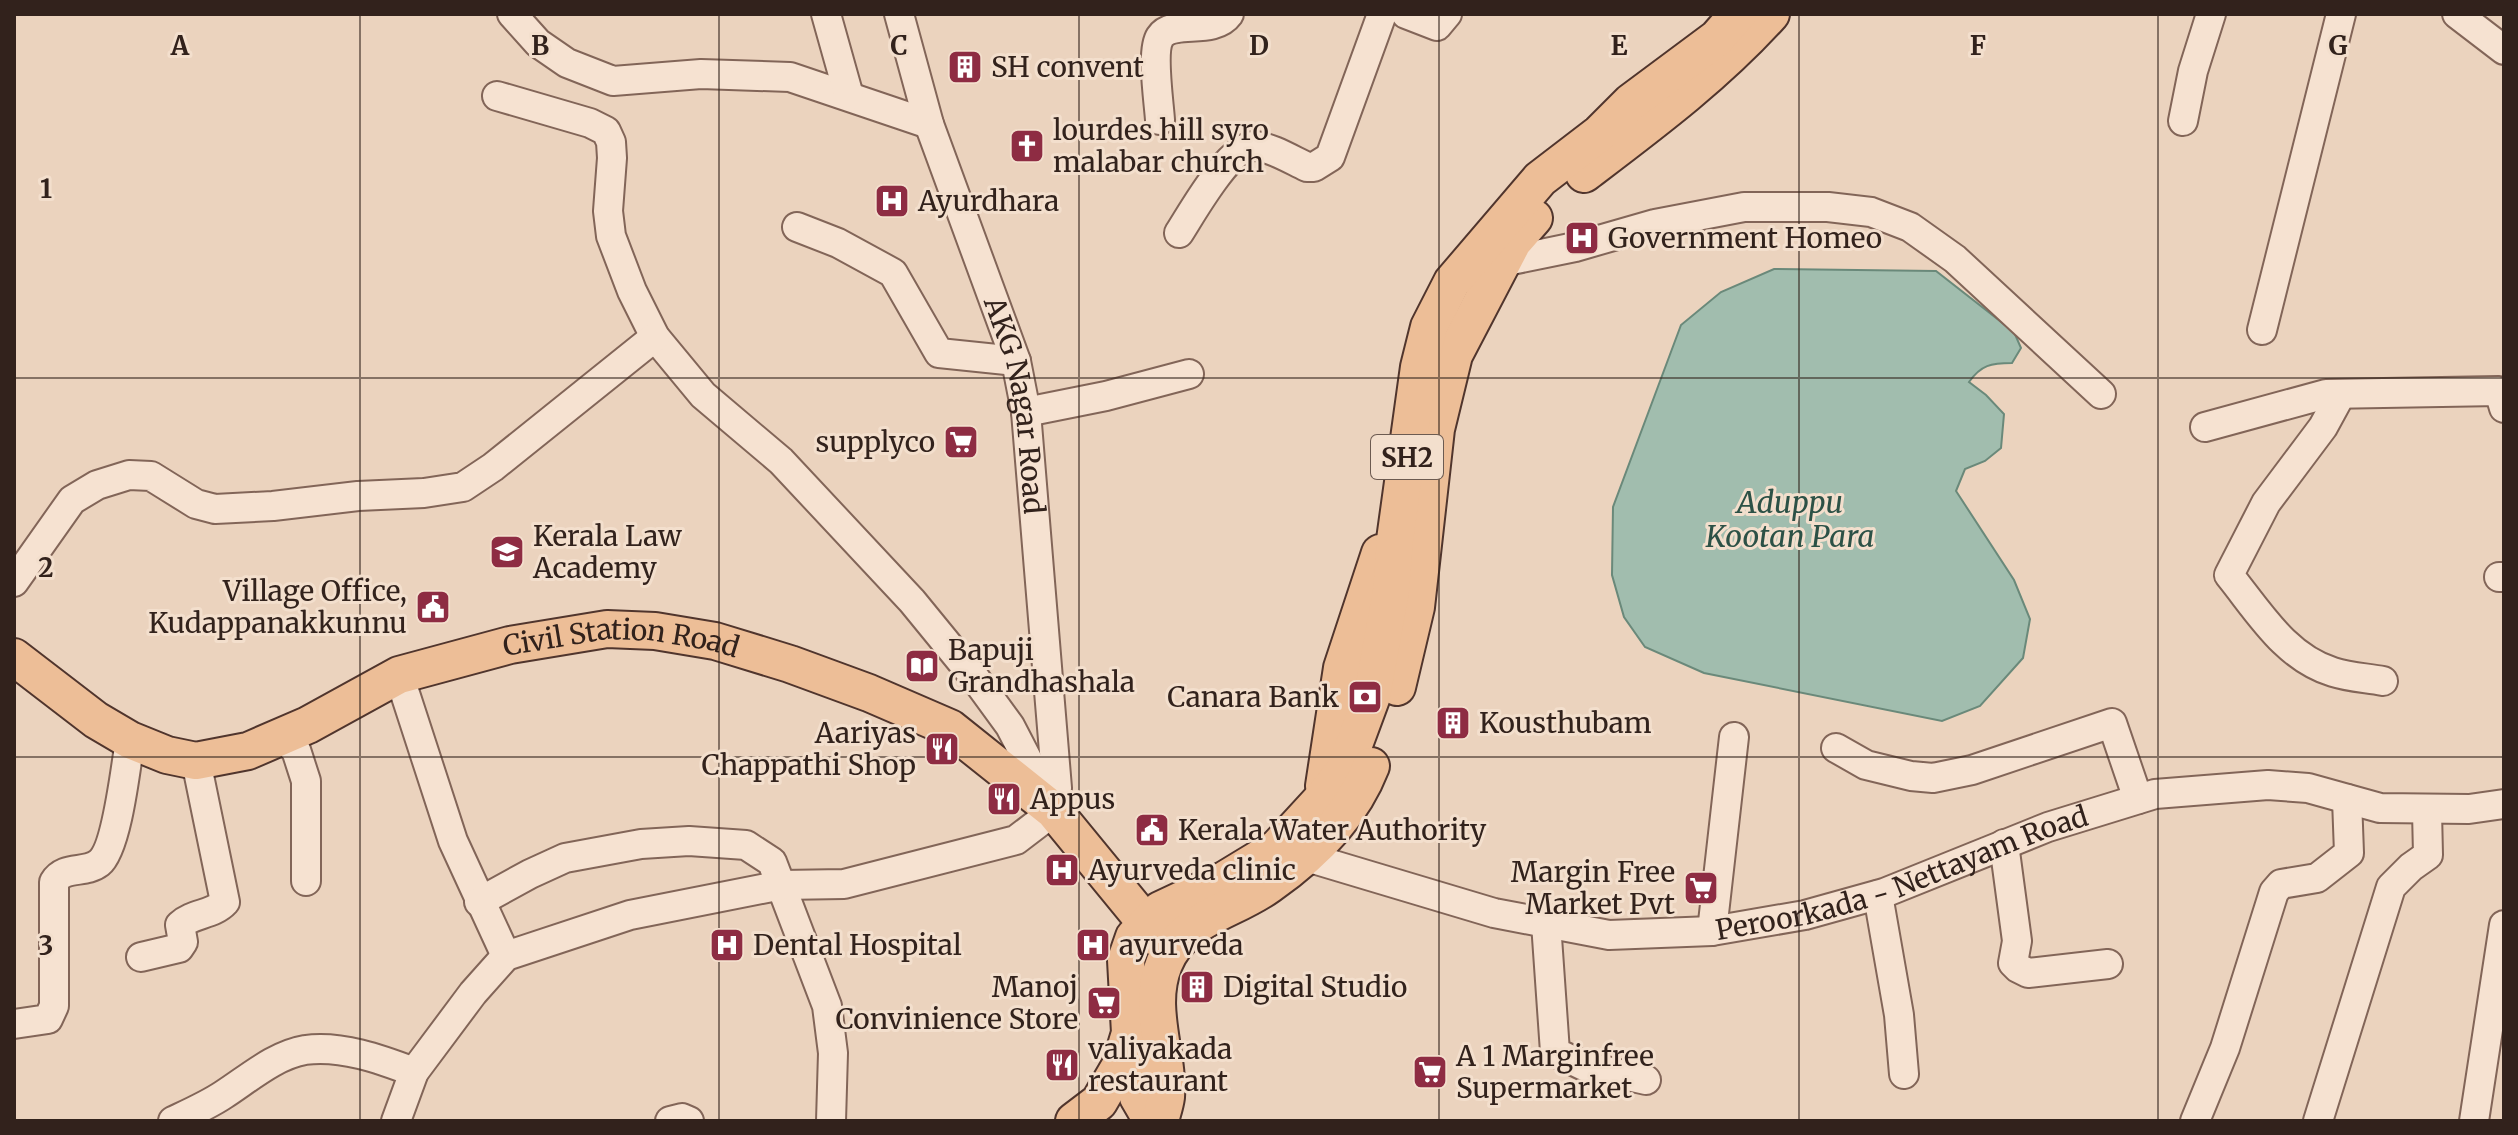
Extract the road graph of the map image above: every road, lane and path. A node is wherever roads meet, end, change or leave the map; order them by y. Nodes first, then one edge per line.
1 (512, 14) edge
2 (826, 14) edge
3 (899, 14) edge
4 (1229, 14) edge
5 (1382, 14) edge
6 (1406, 14) edge
7 (1447, 14) edge
8 (1738, 14) edge
9 (1771, 14) edge
10 (2211, 14) edge
11 (2341, 14) edge
12 (2457, 14) edge
13 (2504, 50) edge
14 (497, 96) dead end
15 (849, 96) junction
16 (1160, 120) dead end
17 (2183, 121) dead end
18 (929, 124) junction
19 (1606, 143) junction
20 (797, 227) dead end
21 (1179, 233) dead end
22 (1491, 254) junction
23 (2262, 330) dead end
24 (655, 337) junction
25 (1016, 361) junction
26 (1189, 374) dead end
27 (2101, 394) dead end
28 (2341, 394) junction
29 (2502, 394) edge
30 (1026, 412) junction
31 (2205, 427) dead end
32 (1409, 543) junction
33 (14, 582) edge
34 (14, 657) edge
35 (399, 675) junction
36 (2383, 681) dead end
37 (281, 737) junction
38 (1734, 737) dead end
39 (130, 740) junction
40 (1836, 748) dead end
41 (196, 761) junction
42 (2138, 799) junction
43 (2347, 799) junction
44 (2504, 804) edge
45 (1054, 811) junction
46 (2427, 811) junction
47 (2004, 844) junction
48 (1290, 852) junction
49 (306, 881) dead end
50 (782, 885) junction
51 (1878, 895) junction
52 (479, 902) junction
53 (1145, 923) junction
54 (1546, 923) junction
55 (2504, 925) edge
56 (1712, 931) junction
57 (1170, 952) junction
58 (506, 956) junction
59 (141, 957) dead end
60 (2108, 964) dead end
61 (14, 1024) edge
62 (1130, 1033) junction
63 (414, 1072) junction
64 (1904, 1074) dead end
65 (1646, 1080) dead end
66 (173, 1121) edge
67 (396, 1121) edge
68 (670, 1121) edge
69 (689, 1121) edge
70 (831, 1121) edge
71 (1074, 1121) edge
72 (1152, 1121) edge
73 (1160, 1121) edge
74 (2195, 1121) edge
75 (2318, 1121) edge
76 (2474, 1121) edge

1 - 15 street
2 - 15 street
3 - 18 street, AKG Nagar Road
4 - 16 street
5 - 21 street
6 - 7 street
8 - 19 main road, SH2
9 - 19 main road
10 - 17 street
11 - 23 street
12 - 13 street
14 - 24 street
15 - 18 street
18 - 25 street, AKG Nagar Road
19 - 22 main road, SH2
20 - 25 street
22 - 27 street
22 - 32 main road, SH2
24 - 33 street
24 - 45 street
25 - 30 street, AKG Nagar Road
26 - 30 street
28 - 29 street
28 - 31 street
28 - 36 street
30 - 45 street, AKG Nagar Road
32 - 48 main road, SH2
32 - 48 main road
34 - 39 main road, Civil Station Road
35 - 37 main road, Civil Station Road
35 - 45 main road, Civil Station Road
35 - 52 street
37 - 41 main road, Civil Station Road
37 - 49 street
38 - 56 street
39 - 41 main road, Civil Station Road
39 - 61 street
40 - 42 street
41 - 59 street
42 - 43 street, Peroorkada - Nettayam Road
42 - 47 street, Peroorkada - Nettayam Road
43 - 46 street, Peroorkada - Nettayam Road
43 - 74 street
44 - 46 street, Peroorkada - Nettayam Road
45 - 50 street
45 - 53 main road, Civil Station Road
46 - 75 street
47 - 51 street, Peroorkada - Nettayam Road
47 - 60 street
48 - 53 main road, SH2
48 - 54 street, Peroorkada - Nettayam Road
48 - 57 main road
50 - 52 street
50 - 58 street
50 - 70 street
51 - 56 street, Peroorkada - Nettayam Road
51 - 64 street
52 - 58 street
53 - 57 main road, Civil Station Road
53 - 62 main road, SH2
54 - 56 street, Peroorkada - Nettayam Road
54 - 65 street
55 - 76 street
57 - 73 main road
58 - 63 street
62 - 71 main road, SH2
62 - 72 main road
63 - 66 street
63 - 67 street
68 - 69 street

